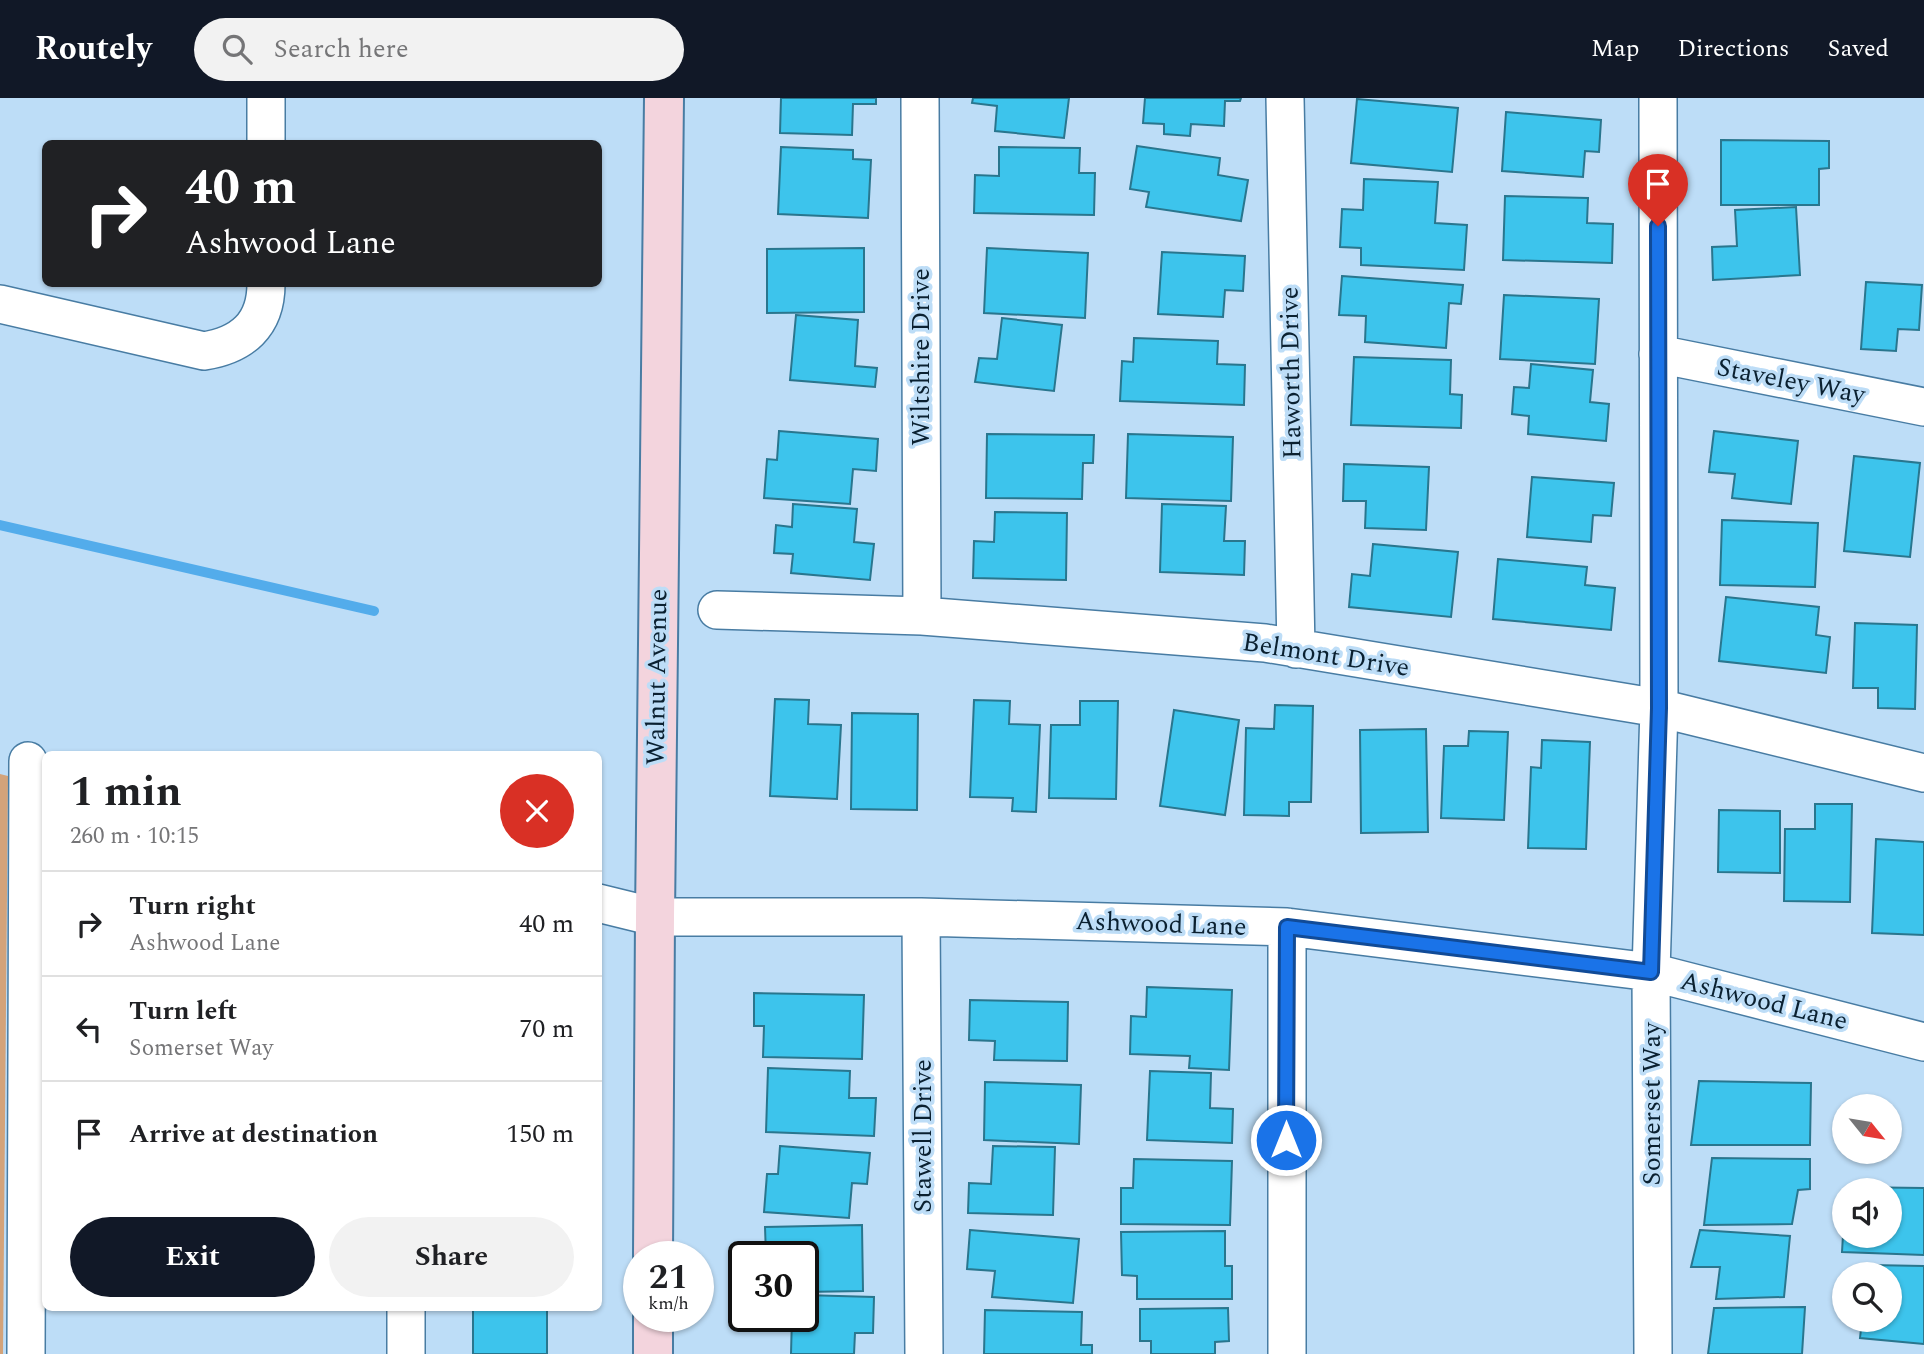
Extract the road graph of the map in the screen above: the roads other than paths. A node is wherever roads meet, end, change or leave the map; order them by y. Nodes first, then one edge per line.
1 (266, 98) edge
2 (664, 98) edge
3 (920, 98) edge
4 (1285, 98) edge
5 (1658, 98) edge
6 (266, 140) edge
7 (266, 287) edge
8 (0, 304) edge
9 (1658, 354) junction
10 (1924, 407) edge
11 (717, 610) dead end
12 (922, 616) junction
13 (1296, 649) junction
14 (1659, 708) junction
15 (24, 760) edge
16 (1924, 773) edge
17 (602, 904) edge
18 (655, 917) junction
19 (921, 917) junction
20 (1287, 927) junction
21 (1651, 972) junction
22 (1924, 1042) edge
23 (653, 1241) edge
24 (406, 1311) edge
25 (653, 1332) edge
26 (26, 1354) edge
27 (406, 1354) edge
28 (653, 1354) edge
29 (924, 1354) edge
30 (1287, 1354) edge
31 (1653, 1354) edge

1 - 6 street
2 - 18 street, Walnut Avenue
3 - 12 street, Wiltshire Drive
4 - 13 street, Haworth Drive
5 - 9 street, Somerset Way
7 - 8 street
9 - 10 street, Staveley Way
9 - 14 street, Somerset Way
11 - 12 street, Belmont Drive
12 - 13 street, Belmont Drive
13 - 14 street, Belmont Drive
14 - 16 street, Belmont Drive
14 - 21 street, Somerset Way
15 - 26 street
17 - 18 street, Ashwood Lane
18 - 19 street, Ashwood Lane
18 - 23 street, Walnut Avenue
19 - 20 street, Ashwood Lane
19 - 29 street, Stawell Drive
20 - 21 street, Ashwood Lane
20 - 30 street
21 - 22 street, Ashwood Lane
21 - 31 street, Somerset Way
24 - 27 street
25 - 28 street

